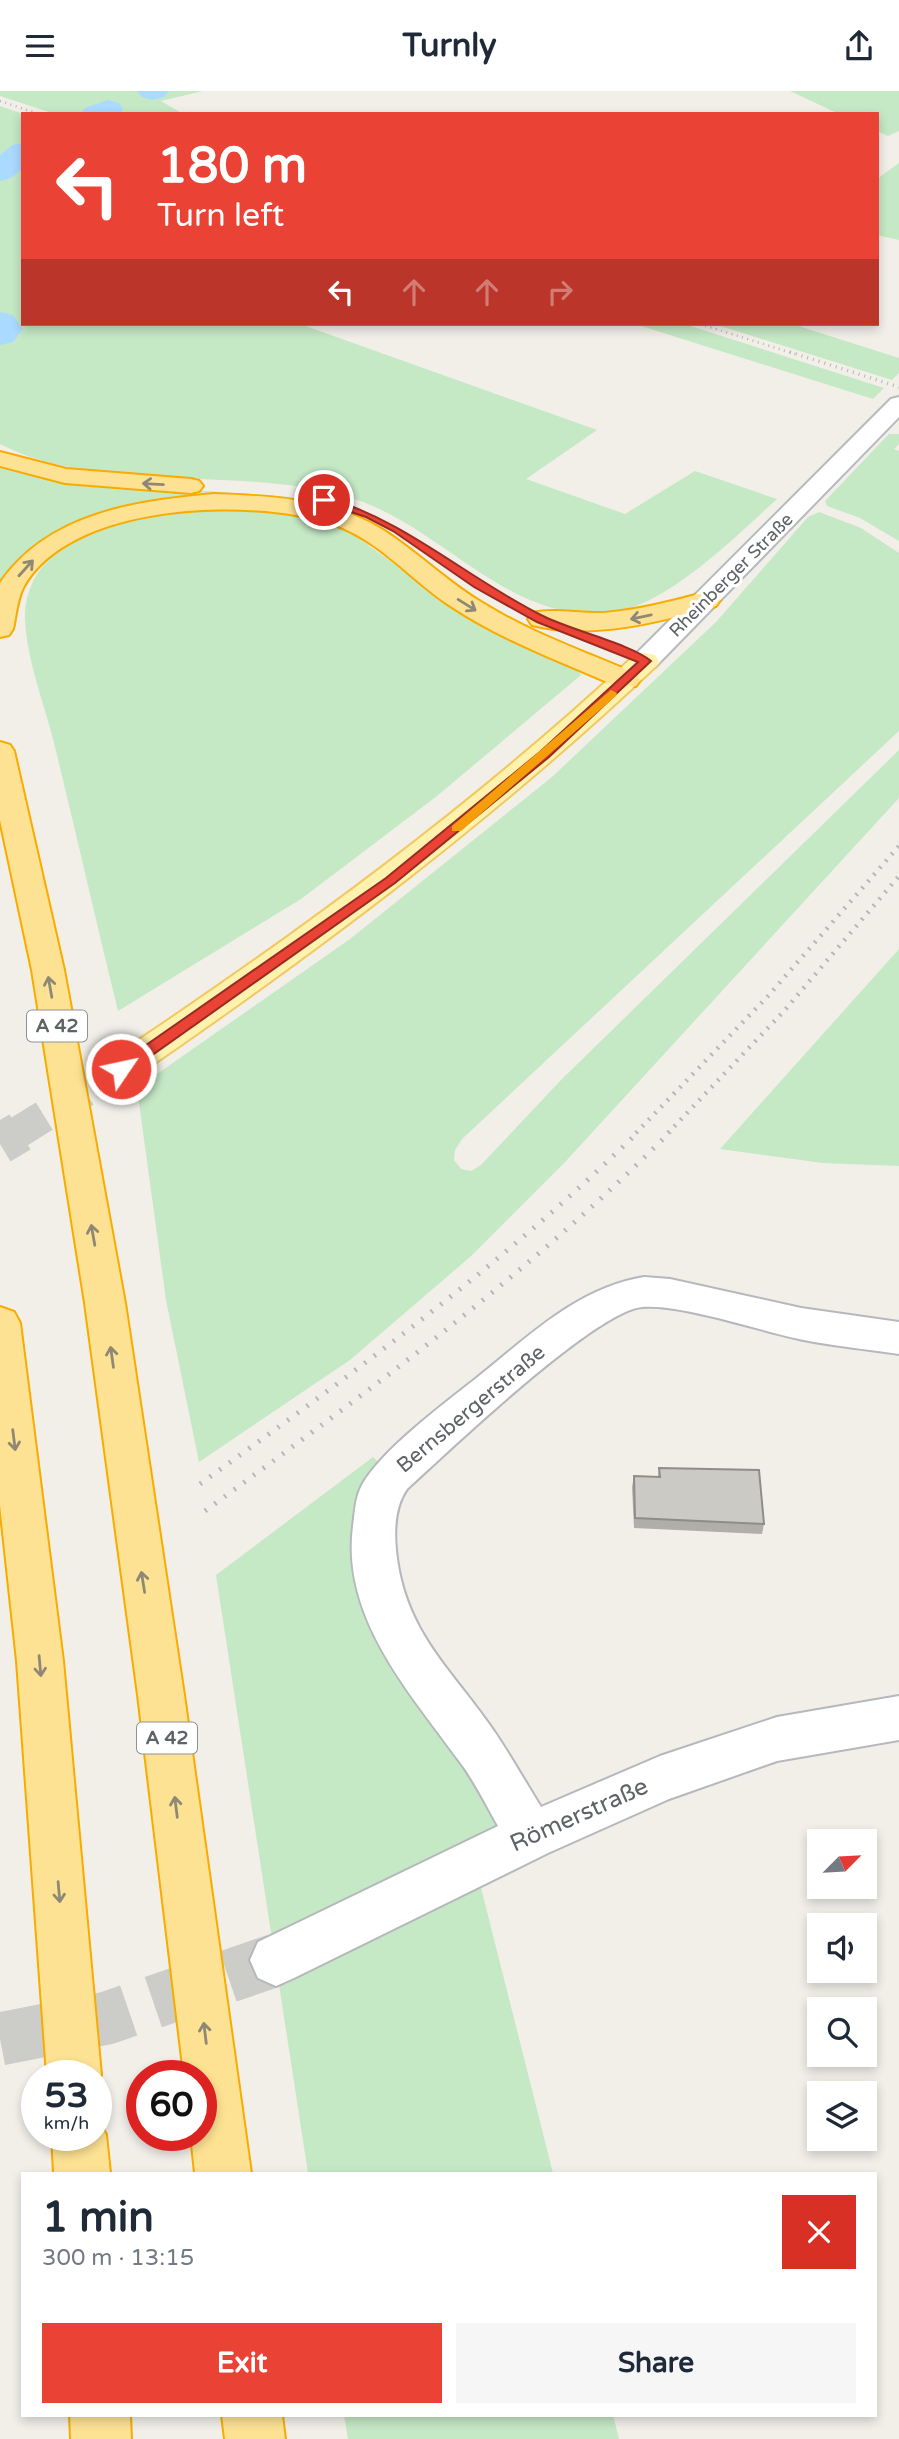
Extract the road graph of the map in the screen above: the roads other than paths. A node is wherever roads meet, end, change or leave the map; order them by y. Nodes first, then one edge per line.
1 (899, 404) edge
2 (0, 459) edge
3 (707, 600) junction
4 (541, 619) junction
5 (0, 629) edge
6 (636, 671) junction
7 (0, 751) edge
8 (121, 1069) tunnel mouth
9 (0, 1323) edge
10 (899, 1338) edge
11 (899, 1718) edge
12 (531, 1836) junction
13 (276, 1960) tunnel mouth
14 (73, 2060) edge
15 (80, 2151) edge
16 (82, 2172) edge
17 (223, 2172) edge
18 (100, 2417) edge
19 (252, 2417) edge
20 (102, 2439) edge
21 (255, 2439) edge

1 - 3 street, Rheinberger Straße
4 -> 2 highway
3 -> 4 highway
3 - 6 street, Rheinberger Straße
4 - 6 highway
5 -> 6 highway
6 - 8 main road, Rheinberger Straße
17 -> 7 highway, A 42
9 -> 14 highway
10 - 12 street, Bernsbergerstraße
11 - 12 street, Römerstraße
12 - 13 street, Römerstraße
15 - 16 highway
18 - 20 highway
19 - 21 highway

